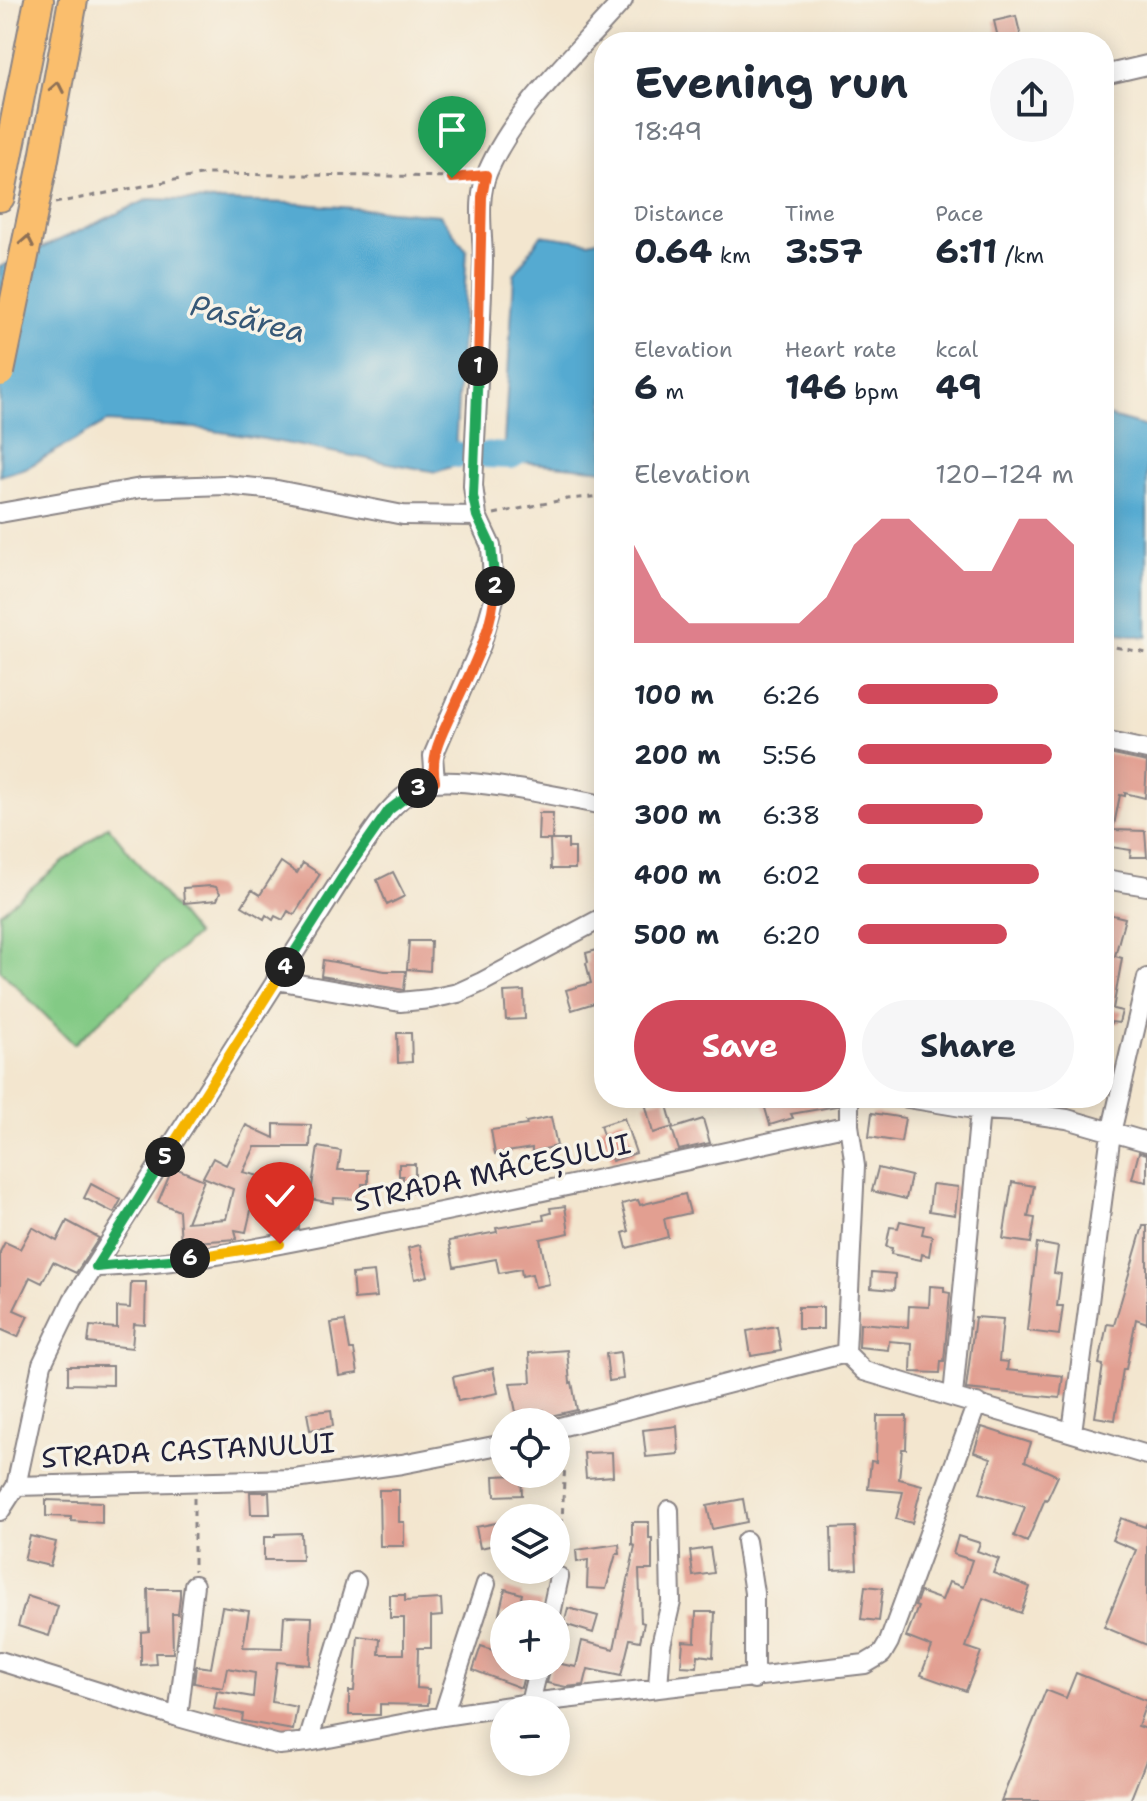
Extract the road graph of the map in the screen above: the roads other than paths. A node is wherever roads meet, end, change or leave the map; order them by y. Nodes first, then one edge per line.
1 (39, 0) edge
2 (73, 0) edge
3 (623, 0) edge
4 (594, 32) edge
5 (594, 33) edge
6 (1147, 65) edge
7 (1114, 73) edge
8 (2, 189) edge
9 (0, 372) edge
10 (0, 513) edge
11 (481, 524) junction
12 (1114, 743) edge
13 (1147, 750) edge
14 (435, 781) junction
15 (594, 803) edge
16 (1114, 881) edge
17 (1147, 886) edge
18 (594, 922) edge
19 (1147, 978) edge
20 (276, 980) junction
21 (849, 1108) edge
22 (976, 1108) edge
23 (990, 1108) edge
24 (849, 1125) junction
25 (1111, 1133) junction
26 (1147, 1142) edge
27 (96, 1267) junction
28 (846, 1353) junction
29 (953, 1396) junction
30 (977, 1403) junction
31 (570, 1425) edge
32 (1072, 1432) junction
33 (490, 1447) edge
34 (1147, 1455) edge
35 (16, 1486) junction
36 (669, 1510) dead end
37 (0, 1511) edge
38 (746, 1541) dead end
39 (356, 1582) dead end
40 (486, 1584) dead end
41 (194, 1585) road end
42 (0, 1661) edge
43 (754, 1679) junction
44 (658, 1687) junction
45 (570, 1698) edge
46 (490, 1709) edge
47 (443, 1716) junction
48 (178, 1717) junction
49 (308, 1742) junction

1 - 8 highway
9 -> 2 highway, bridge
3 - 4 street
5 - 11 street
6 - 7 street
10 - 11 street
11 - 14 street
12 - 13 street
14 - 15 street
14 - 20 street
16 - 17 street
18 - 20 street
19 - 25 street
20 - 27 street
21 - 24 street
22 - 29 street
23 - 25 street
24 - 27 street, STRADA MĂCEȘULUI
24 - 28 street
25 - 26 street
25 - 32 street
27 - 35 street
28 - 29 street
28 - 31 street
29 - 30 street
30 - 32 street
30 - 43 street
32 - 34 street
33 - 35 street, STRADA CASTANULUI
35 - 37 street
36 - 44 street
38 - 43 street
39 - 49 street
40 - 47 street
41 - 48 street
42 - 48 street
43 - 44 street
44 - 45 street
46 - 47 street
47 - 49 street
48 - 49 street

